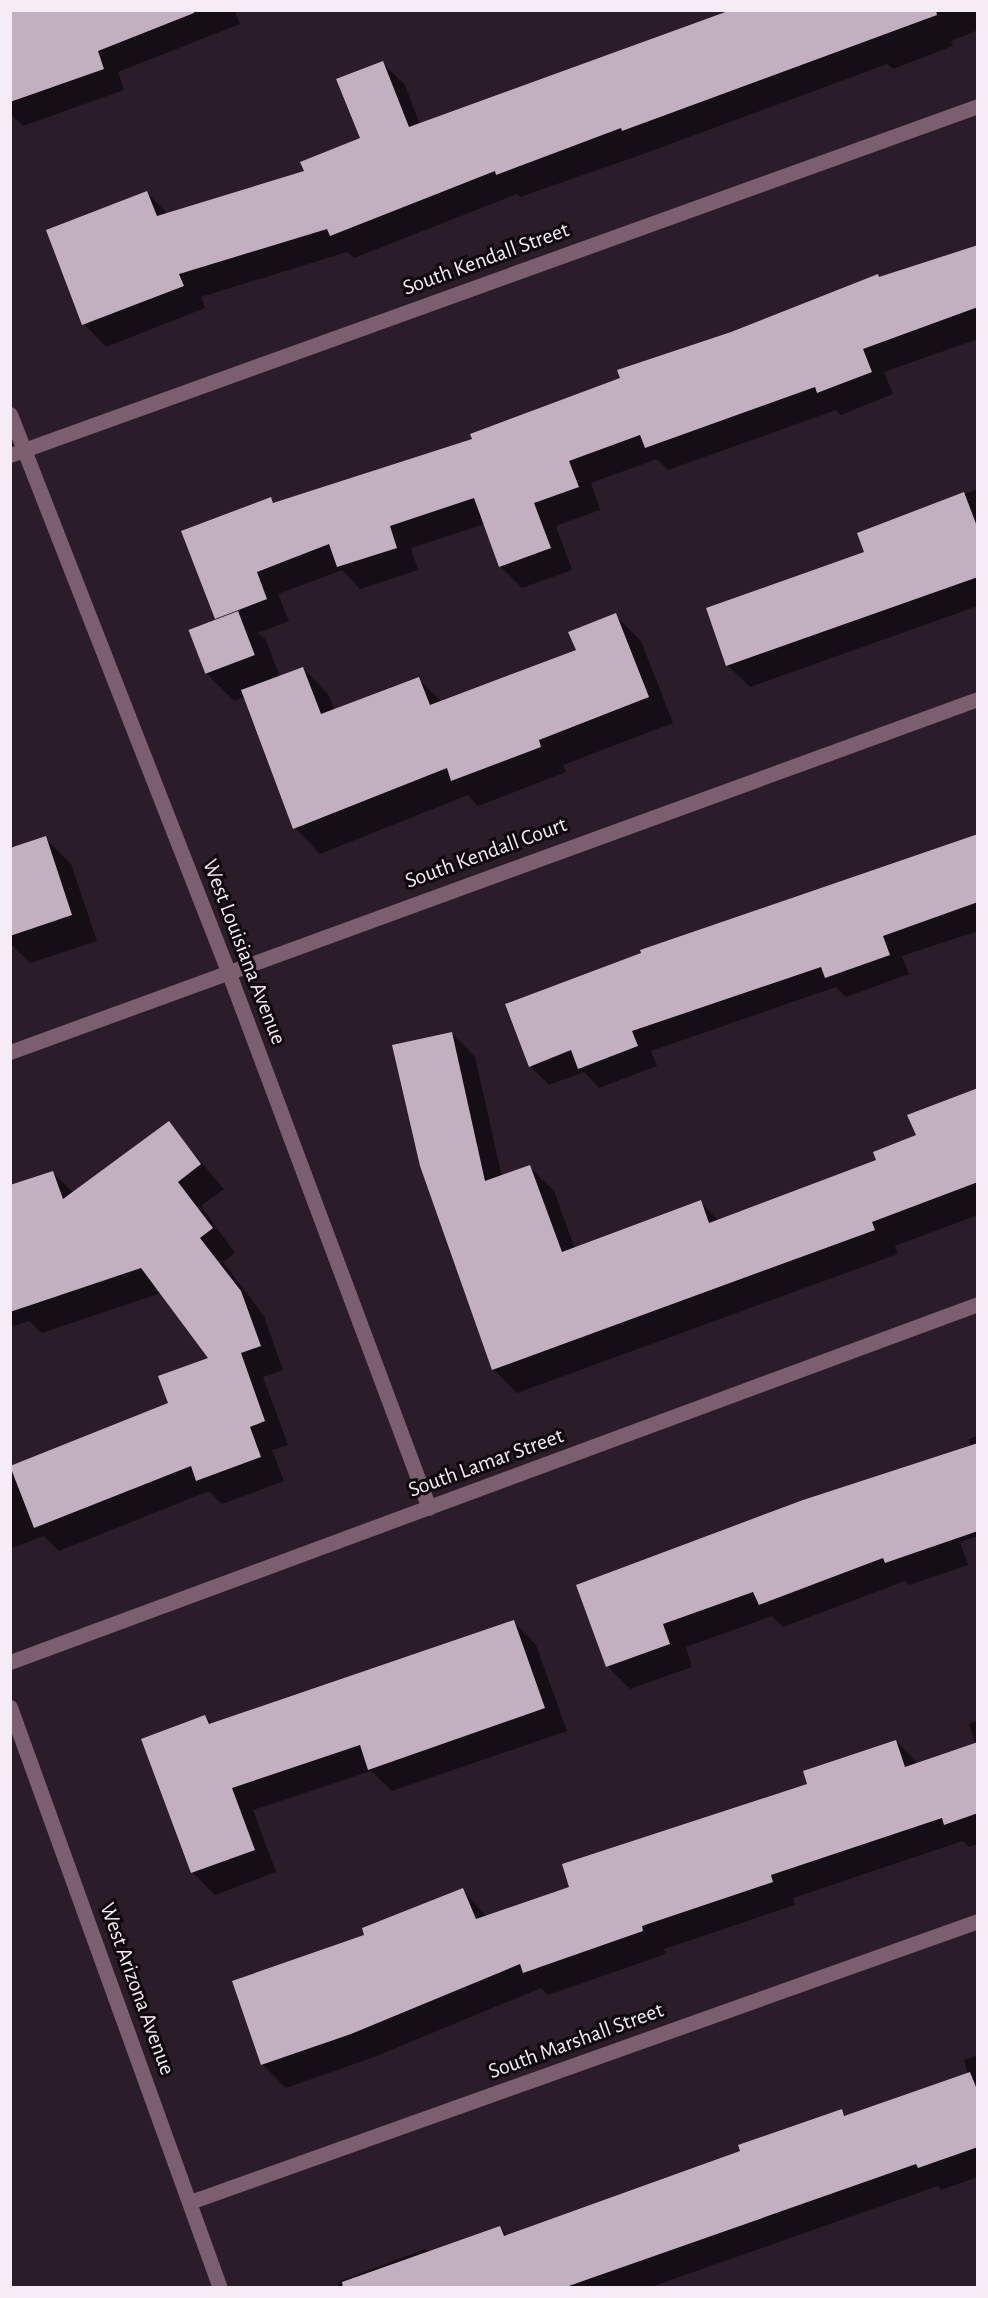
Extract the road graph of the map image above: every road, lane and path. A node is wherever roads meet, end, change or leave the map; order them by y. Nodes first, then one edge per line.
1 (978, 106) edge
2 (10, 414) edge
3 (17, 452) edge
4 (978, 699) edge
5 (228, 971) junction
6 (10, 1052) edge
7 (978, 1304) edge
8 (429, 1508) junction
9 (10, 1662) edge
10 (10, 1707) edge
11 (978, 1921) edge
12 (190, 2202) junction
13 (220, 2288) edge

1 - 3 street, South Kendall Street
2 - 3 street, West Louisiana Avenue
3 - 5 street, West Louisiana Avenue
4 - 5 street, South Kendall Court
5 - 6 street, South Kendall Court
5 - 8 street, West Louisiana Avenue
7 - 8 street, South Lamar Street
8 - 9 street, South Lamar Street
10 - 12 street, West Arizona Avenue
11 - 12 street, South Marshall Street
12 - 13 street, West Arizona Avenue

